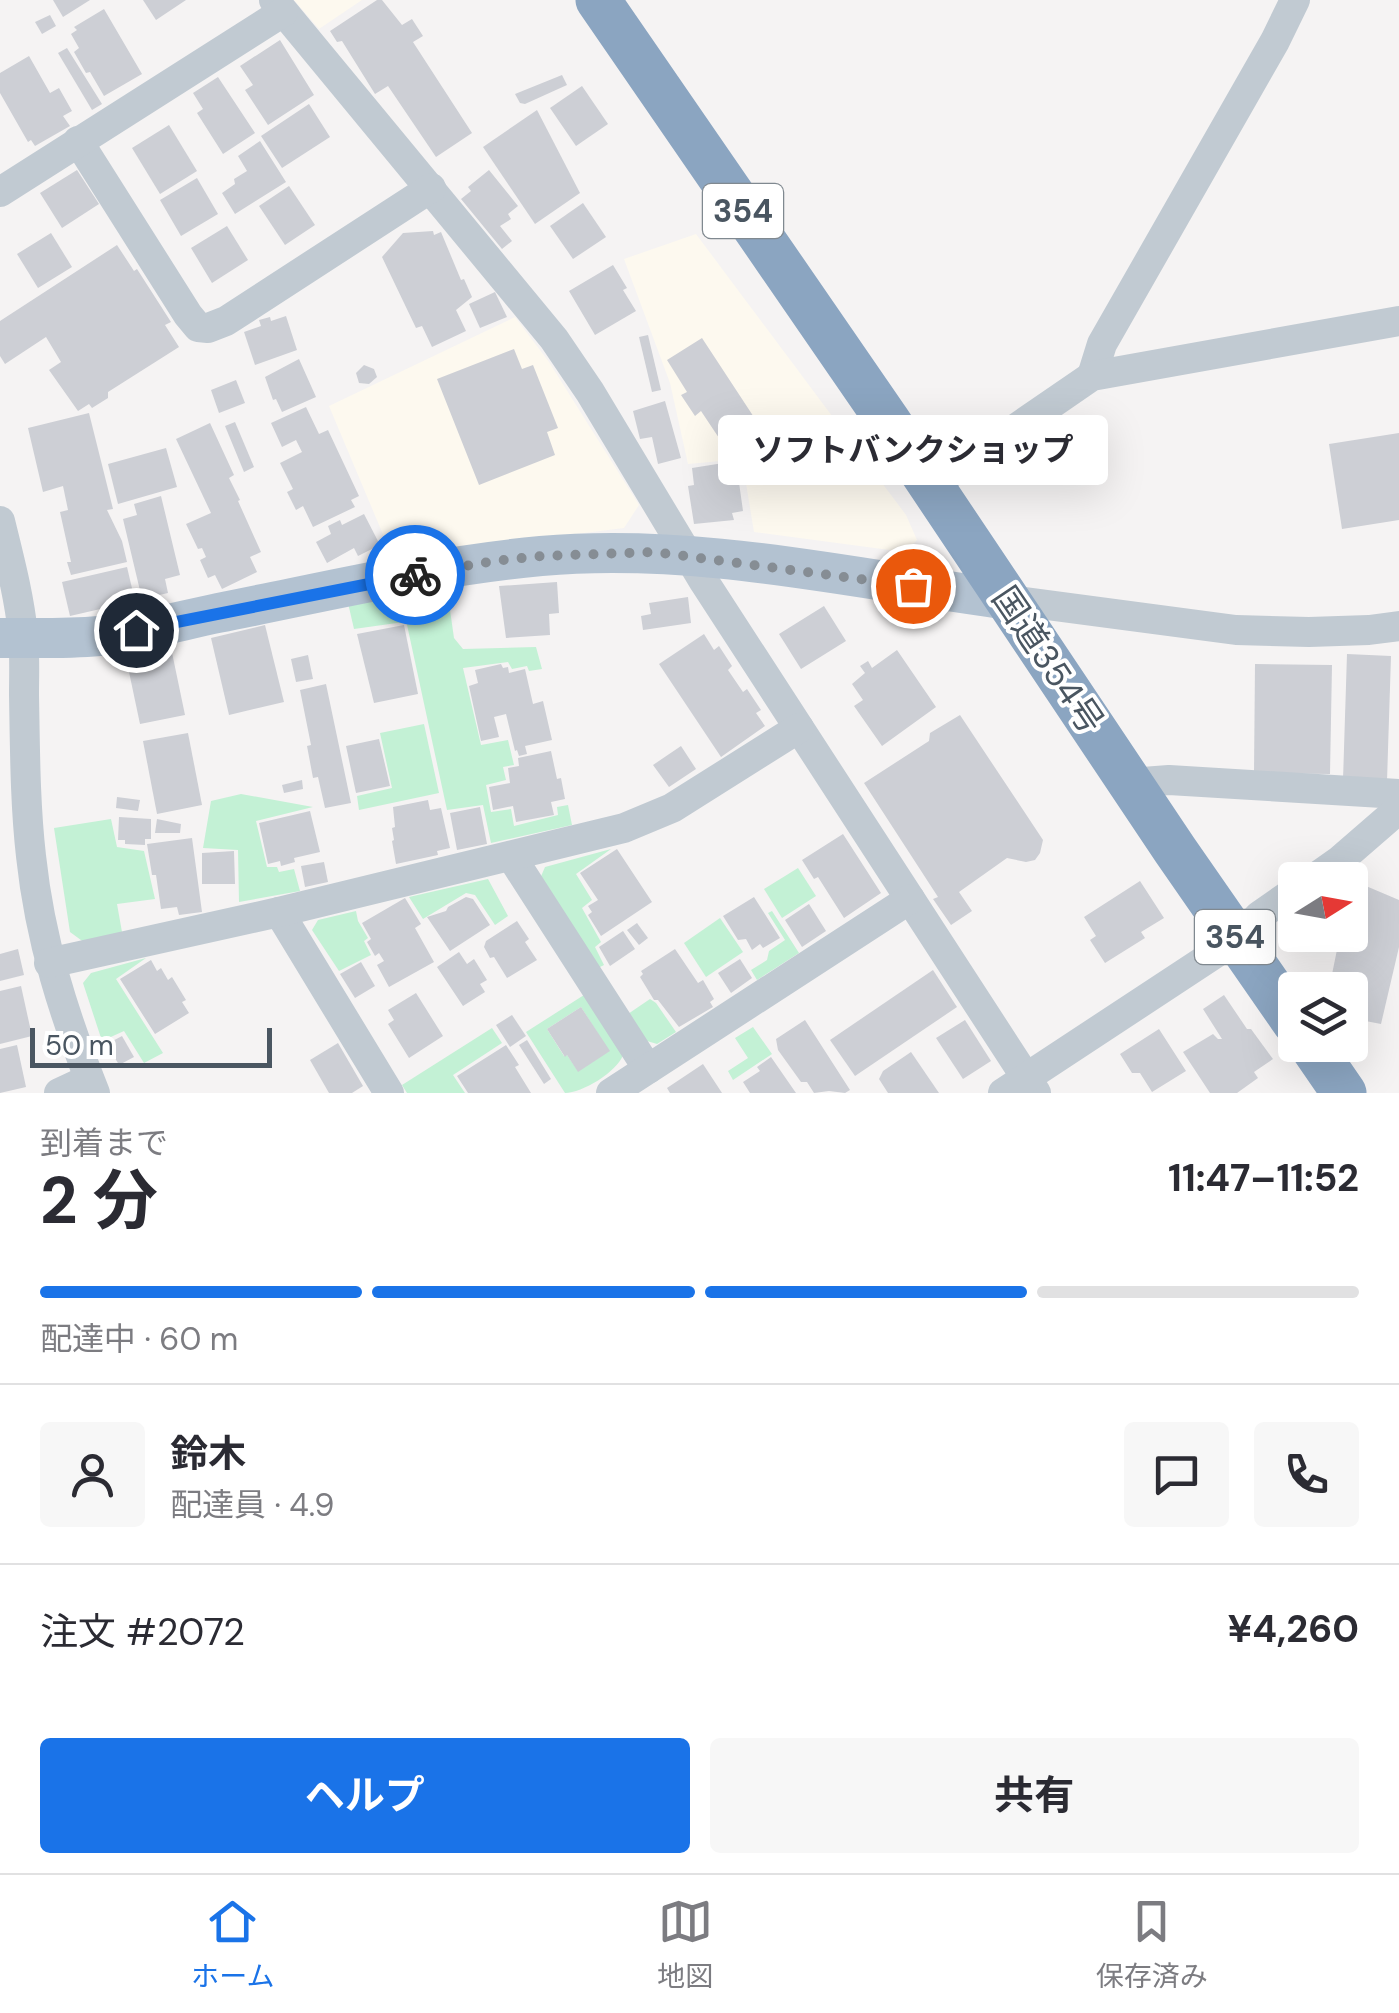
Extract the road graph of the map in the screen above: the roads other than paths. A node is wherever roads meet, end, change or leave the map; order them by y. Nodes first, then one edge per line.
1 (598, 0) edge
2 (1296, 0) edge
3 (279, 6) edge
4 (78, 141) junction
5 (431, 188) junction
6 (0, 192) edge
7 (1399, 322) edge
8 (1092, 376) junction
9 (932, 486) junction
10 (0, 521) edge
11 (688, 555) junction
12 (1009, 600) junction
13 (1399, 626) edge
14 (12, 638) edge
15 (799, 728) junction
16 (1130, 783) junction
17 (1399, 794) edge
18 (1399, 809) edge
19 (511, 856) junction
20 (1339, 862) edge
21 (910, 899) junction
22 (1278, 903) edge
23 (279, 912) junction
24 (1237, 939) junction
25 (49, 963) junction
26 (1278, 998) edge
27 (1323, 1062) edge
28 (648, 1069) junction
29 (92, 1086) edge
30 (1022, 1088) edge
31 (59, 1093) edge
32 (390, 1093) edge
33 (611, 1093) edge
34 (1344, 1093) edge

1 - 9 highway, 国道354号 / 354
2 - 8 street
3 - 4 street
3 - 5 street
4 - 5 street
4 - 6 street
5 - 11 street
7 - 8 street
8 - 9 street
9 - 12 highway, 国道354号 / 354
10 - 14 street
11 - 12 main road
11 - 14 main road
11 - 15 street
12 - 13 street
12 - 16 highway, 国道354号 / 354
14 - 25 street
15 - 19 street
15 - 21 street
16 - 17 street
16 - 24 highway, 国道354号 / 354
18 - 20 street
19 - 23 street
19 - 28 street
21 - 28 street
21 - 30 street
22 - 24 street
23 - 25 street
23 - 32 street
24 - 26 highway, 国道354号 / 354
24 - 30 street
25 - 29 street
27 - 34 highway
28 - 33 street
29 - 31 street

